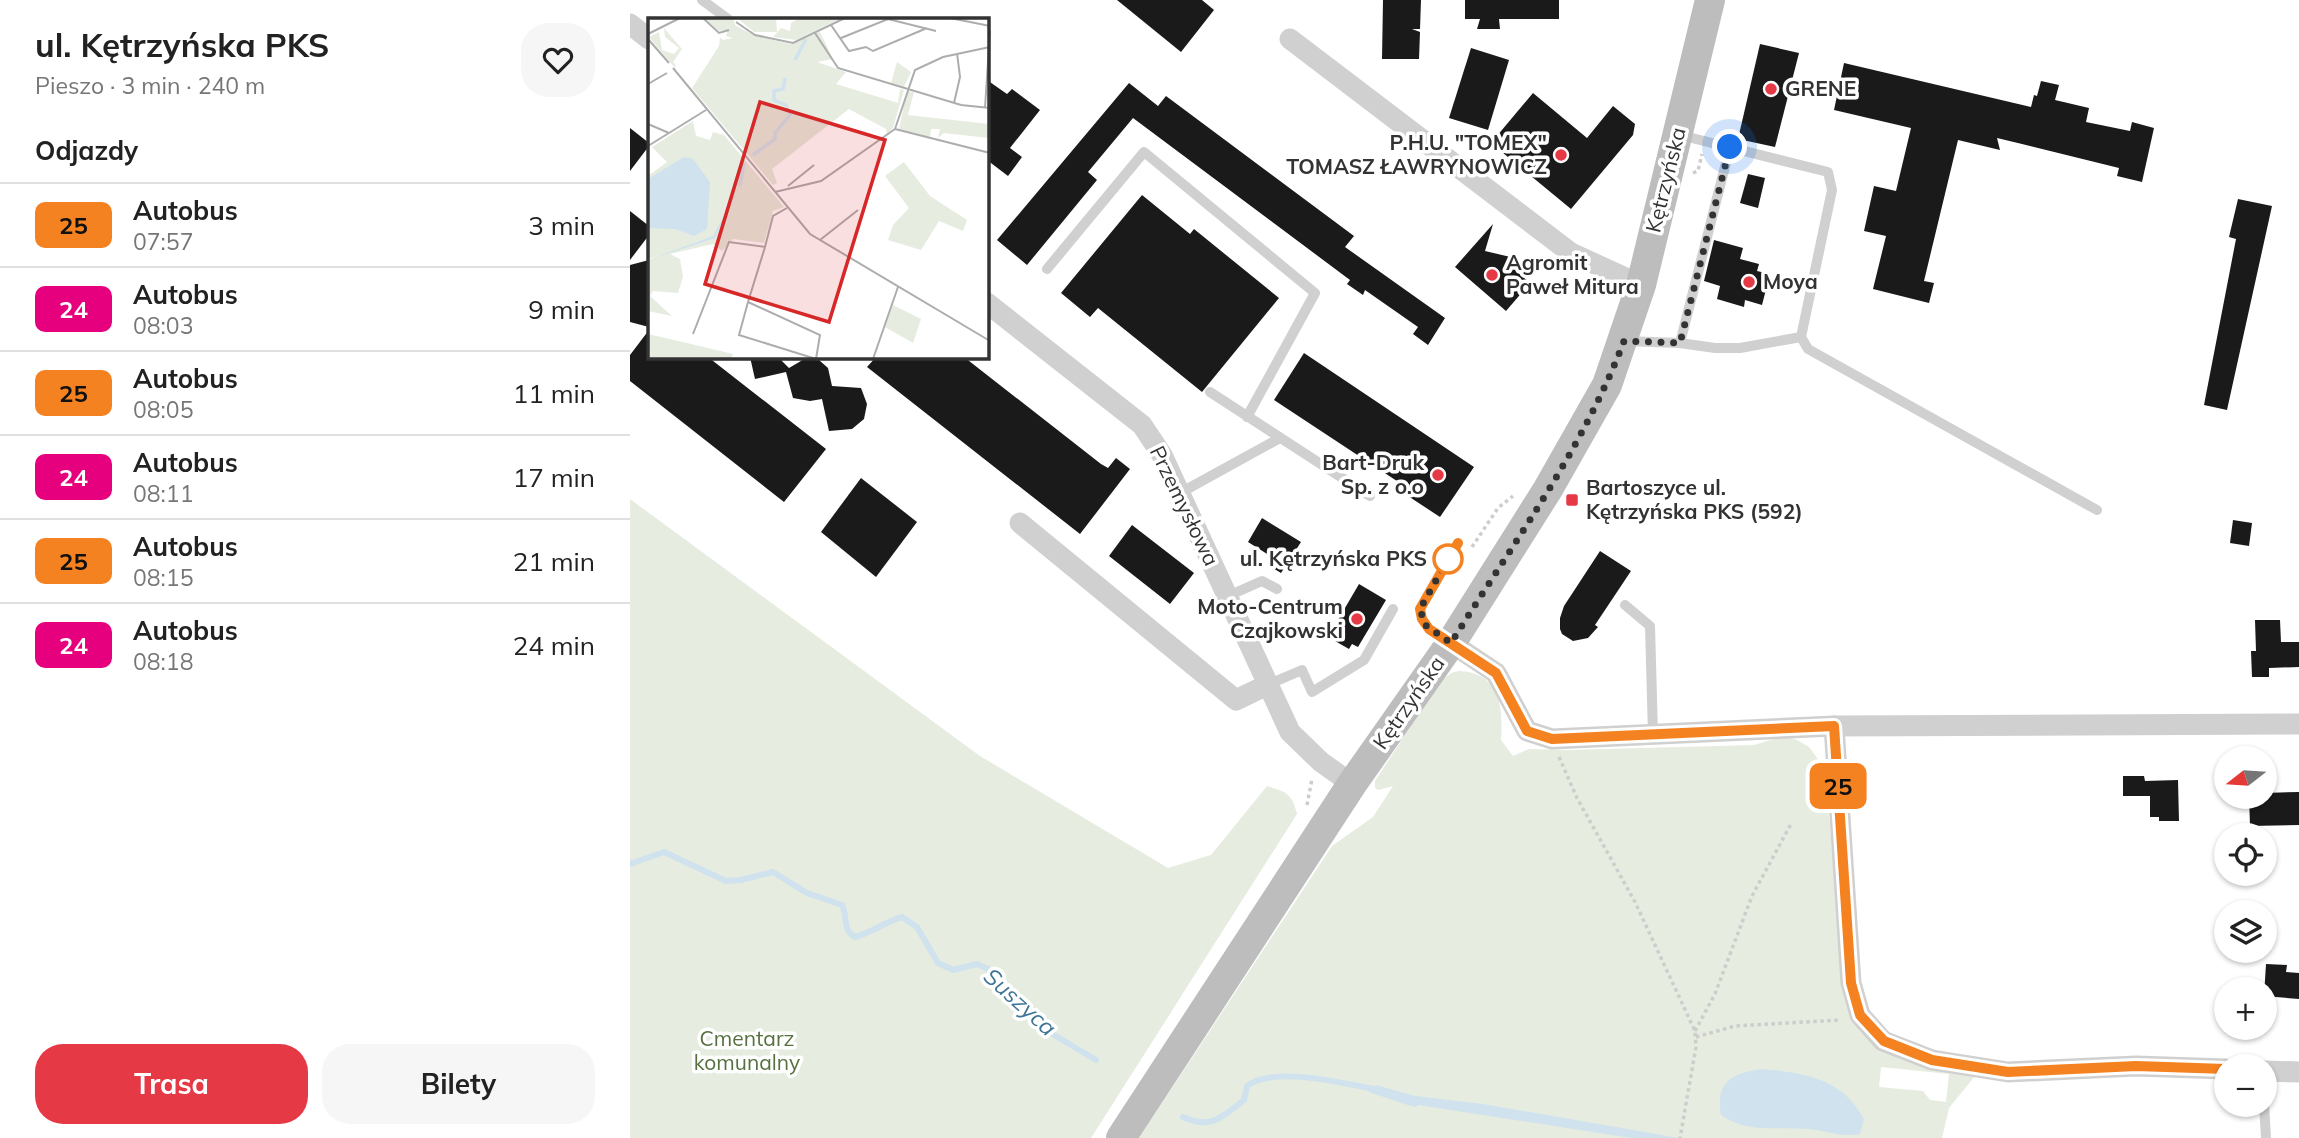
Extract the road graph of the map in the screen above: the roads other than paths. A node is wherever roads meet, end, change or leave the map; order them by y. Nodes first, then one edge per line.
1 (702, 0) edge
2 (1710, 0) edge
3 (728, 18) edge
4 (630, 24) edge
5 (648, 38) edge
6 (1290, 39) dead end
7 (1677, 135) junction
8 (1730, 147) junction
9 (1047, 269) dead end
10 (1640, 285) junction
11 (989, 305) edge
12 (1801, 337) junction
13 (1624, 341) junction
14 (1680, 343) junction
15 (1210, 392) dead end
16 (1247, 416) junction
17 (1280, 438) junction
18 (1180, 493) junction
19 (1370, 496) dead end
20 (2096, 510) dead end
21 (1020, 523) dead end
22 (1458, 543) dead end
23 (1277, 589) dead end
24 (1228, 596) junction
25 (1625, 605) dead end
26 (1393, 609) dead end
27 (1451, 643) junction
28 (1267, 685) junction
29 (2299, 724) edge
30 (1834, 726) junction
31 (1653, 735) junction
32 (1352, 784) junction
33 (2214, 1069) edge
34 (2277, 1071) edge
35 (2299, 1072) edge
36 (2265, 1117) edge
37 (1121, 1138) edge
38 (2266, 1138) edge

1 - 3 lane
2 - 7 main road, Kętrzyńska
4 - 5 street
6 - 10 street
7 - 8 lane
7 - 10 main road, Kętrzyńska
8 - 12 lane
8 - 14 lane
9 - 16 lane
10 - 13 main road, Kętrzyńska
11 - 18 street, Przemysłowa
12 - 14 lane
12 - 20 lane
13 - 14 lane
13 - 27 main road, Kętrzyńska
15 - 16 lane
16 - 17 lane
17 - 18 lane
17 - 19 lane
18 - 24 street, Przemysłowa
21 - 28 street
22 - 27 lane
23 - 24 lane
24 - 28 street, Przemysłowa
25 - 31 lane
26 - 28 lane
27 - 31 street
27 - 32 main road, Kętrzyńska
28 - 32 street, Przemysłowa
29 - 30 street
30 - 31 street
30 - 33 street
32 - 37 main road, Kętrzyńska
34 - 35 street
36 - 38 lane

